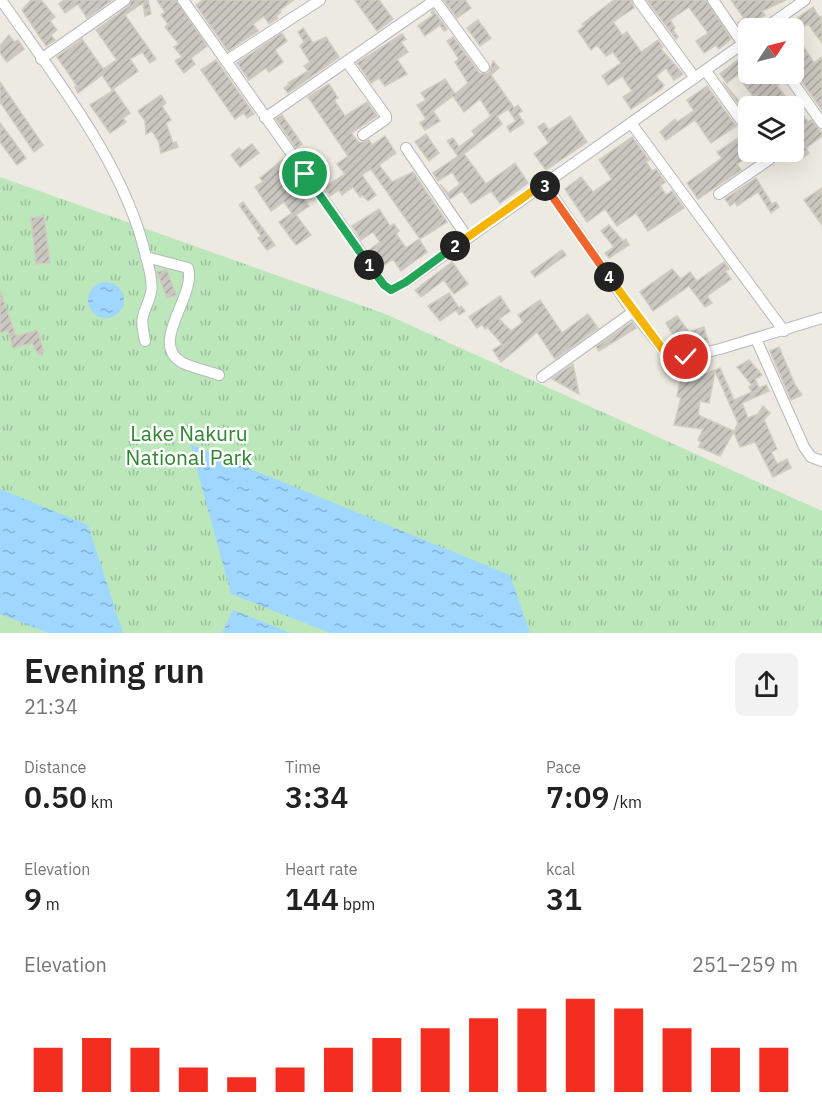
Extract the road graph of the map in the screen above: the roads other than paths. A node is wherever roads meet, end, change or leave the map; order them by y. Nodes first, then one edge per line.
1 (1, 0) edge
2 (125, 0) edge
3 (183, 0) edge
4 (320, 0) edge
5 (435, 0) edge
6 (639, 0) edge
7 (713, 0) edge
8 (805, 0) edge
9 (779, 18) edge
10 (738, 32) edge
11 (738, 48) edge
12 (41, 59) junction
13 (226, 61) junction
14 (347, 62) junction
15 (484, 67) dead end
16 (706, 71) junction
17 (695, 78) junction
18 (794, 84) edge
19 (738, 116) edge
20 (265, 118) junction
21 (631, 123) junction
22 (822, 123) edge
23 (363, 135) dead end
24 (406, 148) dead end
25 (766, 162) edge
26 (544, 183) junction
27 (719, 194) dead end
28 (467, 237) junction
29 (146, 257) junction
30 (633, 312) junction
31 (822, 318) edge
32 (784, 331) junction
33 (756, 339) junction
34 (145, 341) dead end
35 (219, 375) dead end
36 (542, 377) dead end
37 (822, 461) edge

1 - 12 street
2 - 12 street
3 - 13 street
4 - 13 street
5 - 14 street
5 - 15 street
6 - 17 street
7 - 10 street
8 - 9 street
11 - 16 street
12 - 29 street
13 - 20 street
14 - 20 street
14 - 23 street
16 - 17 street
16 - 19 street
17 - 21 street
18 - 22 street
20 - 28 street
21 - 26 street
21 - 32 street
24 - 28 street
25 - 27 street
26 - 28 street
26 - 30 street
29 - 34 street
29 - 35 street
30 - 33 street
30 - 36 street
31 - 32 street
32 - 33 street
33 - 37 street

